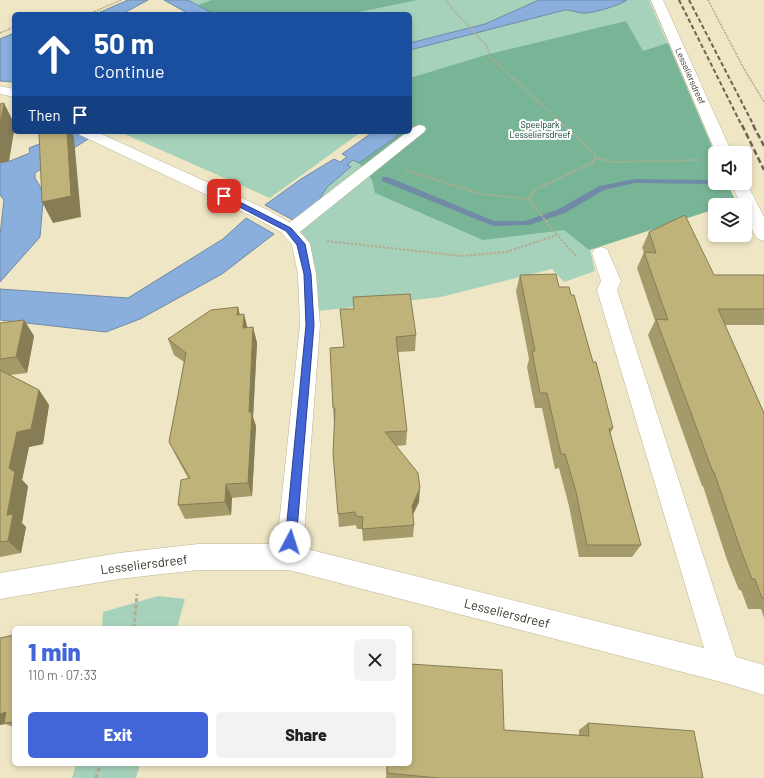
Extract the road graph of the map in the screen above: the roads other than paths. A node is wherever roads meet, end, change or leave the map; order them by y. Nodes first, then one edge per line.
1 (657, 0) edge
2 (0, 90) edge
3 (12, 93) edge
4 (419, 129) dead end
5 (89, 134) edge
6 (721, 146) edge
7 (742, 190) edge
8 (292, 234) junction
9 (764, 235) edge
10 (601, 253) dead end
11 (289, 557) junction
12 (0, 586) edge
13 (725, 668) junction
14 (764, 680) edge

1 - 6 street, Lesseliersdreef
2 - 3 street
4 - 8 lane
5 - 8 street
7 - 9 street
8 - 11 street
10 - 13 street
11 - 12 street, Lesseliersdreef
11 - 13 street, Lesseliersdreef
13 - 14 street, Lesseliersdreef

